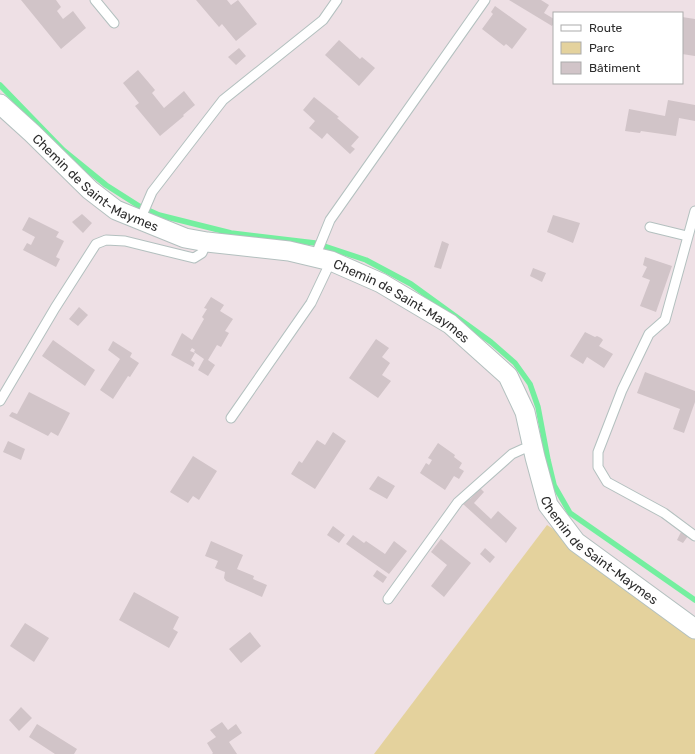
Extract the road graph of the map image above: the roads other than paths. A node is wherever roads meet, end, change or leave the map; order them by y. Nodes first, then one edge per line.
1 (95, 0) edge
2 (338, 0) edge
3 (485, 0) edge
4 (114, 23) dead end
5 (0, 104) edge
6 (695, 211) edge
7 (140, 220) junction
8 (650, 227) dead end
9 (687, 236) junction
10 (206, 242) junction
11 (323, 259) junction
12 (0, 400) edge
13 (231, 418) dead end
14 (533, 448) junction
15 (695, 536) edge
16 (388, 599) dead end
17 (695, 629) edge

1 - 4 lane
2 - 7 lane
3 - 11 lane
5 - 7 street, Chemin de Saint-Maymes
6 - 9 lane
7 - 10 street, Chemin de Saint-Maymes
8 - 9 lane
9 - 15 lane
10 - 11 street, Chemin de Saint-Maymes
10 - 12 lane
11 - 13 lane
11 - 14 street, Chemin de Saint-Maymes
14 - 16 lane
14 - 17 street, Chemin de Saint-Maymes

